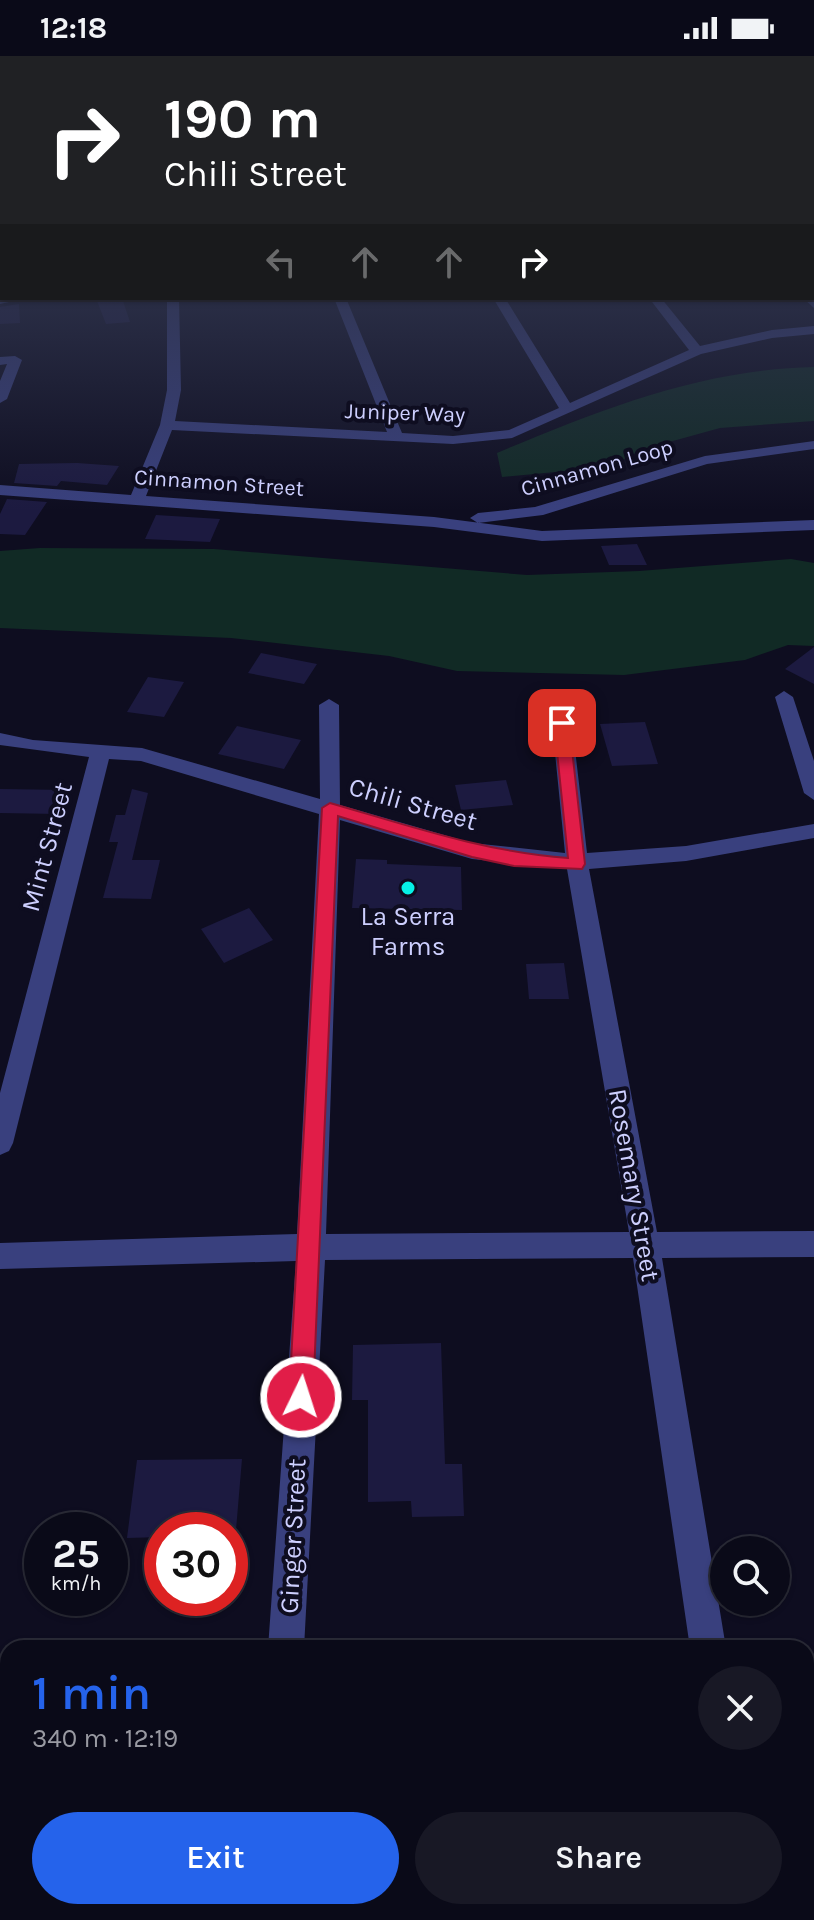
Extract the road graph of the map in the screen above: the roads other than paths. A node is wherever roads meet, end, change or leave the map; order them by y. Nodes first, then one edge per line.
1 (173, 337) edge
2 (356, 337) edge
3 (523, 337) edge
4 (686, 337) edge
5 (759, 337) edge
6 (697, 351) junction
7 (7, 360) edge
8 (0, 399) edge
9 (566, 407) junction
10 (167, 425) junction
11 (396, 436) junction
12 (814, 445) edge
13 (0, 490) edge
14 (137, 499) junction
15 (434, 522) junction
16 (814, 525) edge
17 (784, 697) dead end
18 (329, 705) dead end
19 (562, 723) dead end
20 (0, 739) edge
21 (101, 751) junction
22 (814, 793) edge
23 (330, 808) junction
24 (814, 831) edge
25 (577, 864) junction
26 (0, 1143) edge
27 (814, 1244) edge
28 (311, 1247) junction
29 (646, 1247) junction
30 (0, 1256) edge
31 (286, 1640) edge
32 (707, 1640) edge

1 - 10 street
2 - 11 street
3 - 9 street
4 - 6 street
5 - 6 street, Juniper Way
6 - 9 street, Juniper Way
7 - 8 street
9 - 11 street, Juniper Way
10 - 11 street, Juniper Way
10 - 14 street
12 - 15 street, Cinnamon Loop
13 - 14 street, Cinnamon Street
14 - 15 street, Cinnamon Street
15 - 16 street, Cinnamon Loop
17 - 22 street
18 - 23 street, Ginger Street
19 - 25 street, Rosemary Street
20 - 21 street, Chili Street
21 - 23 street, Chili Street
21 - 26 street, Mint Street
23 - 25 street, Chili Street
23 - 28 street, Ginger Street
24 - 25 street, Chili Street
25 - 29 street, Rosemary Street
27 - 29 street
28 - 29 street
28 - 30 street
28 - 31 street, Ginger Street
29 - 32 street, Rosemary Street

